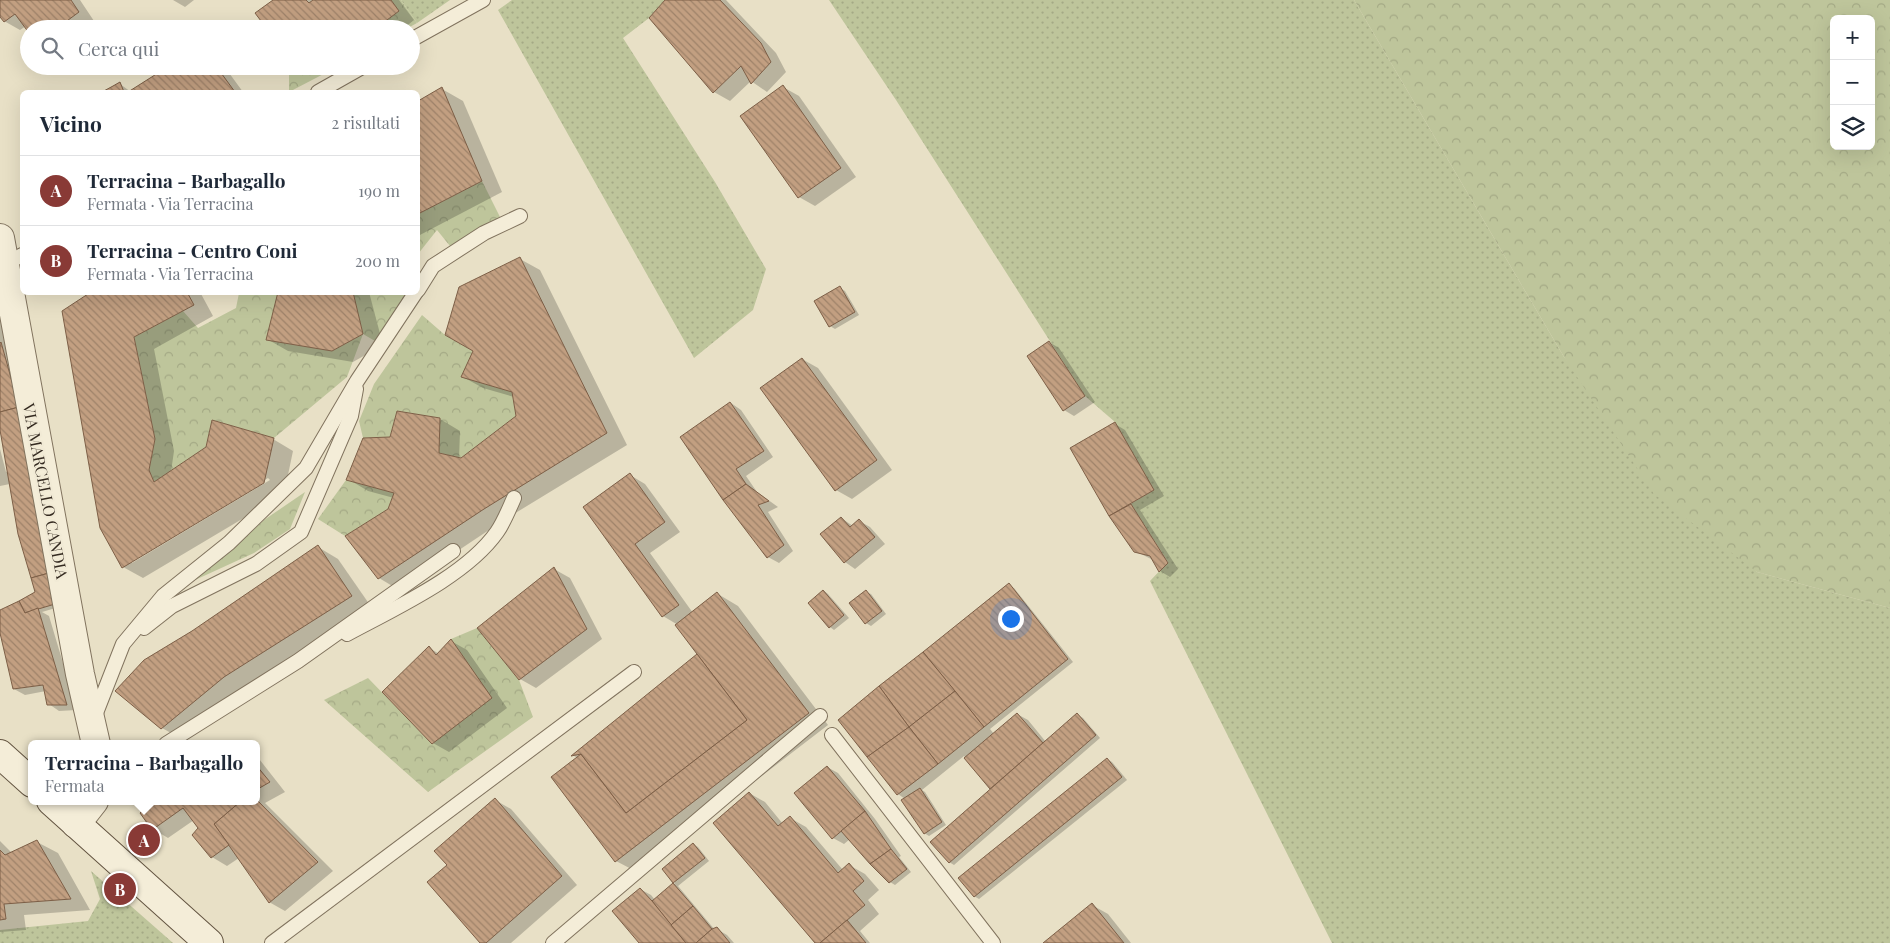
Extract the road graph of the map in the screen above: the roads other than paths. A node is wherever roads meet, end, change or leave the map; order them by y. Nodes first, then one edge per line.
1 (482, 0) edge
2 (420, 35) edge
3 (348, 75) edge
4 (322, 90) edge
5 (520, 216) dead end
6 (0, 238) edge
7 (13, 260) edge
8 (420, 287) edge
9 (414, 295) edge
10 (357, 381) junction
11 (514, 498) dead end
12 (453, 552) dead end
13 (123, 644) junction
14 (298, 661) junction
15 (634, 672) dead end
16 (820, 716) dead end
17 (94, 733) edge
18 (832, 735) dead end
19 (172, 740) edge
20 (0, 754) edge
21 (28, 779) edge
22 (55, 805) edge
23 (91, 805) edge
24 (76, 824) junction
25 (209, 943) edge
26 (272, 943) edge
27 (553, 943) edge
28 (993, 943) edge

1 - 2 lane
3 - 4 lane
5 - 8 lane
6 - 7 street, VIA MARCELLO CANDIA
7 - 17 street, VIA MARCELLO CANDIA
9 - 10 lane
10 - 13 lane
10 - 13 lane
11 - 14 lane
12 - 14 lane
13 - 17 lane
14 - 19 lane
15 - 26 lane
16 - 27 lane
18 - 28 lane
20 - 21 street
22 - 24 street
23 - 24 street
24 - 25 street

